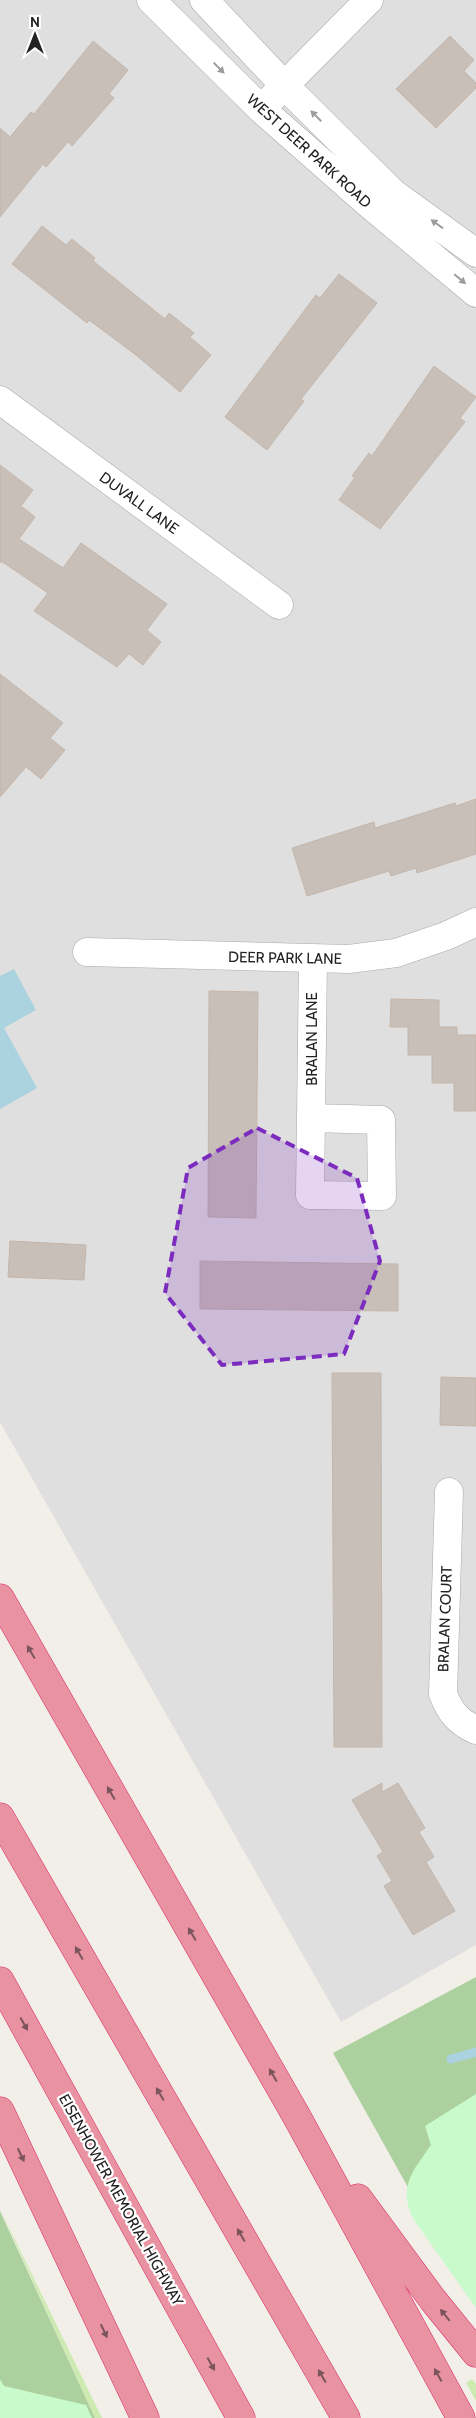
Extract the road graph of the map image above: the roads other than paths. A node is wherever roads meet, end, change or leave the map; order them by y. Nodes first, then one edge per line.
1 (151, 0) edge
2 (204, 0) edge
3 (369, 0) edge
4 (284, 85) junction
5 (260, 109) junction
6 (476, 253) edge
7 (476, 293) edge
8 (0, 400) edge
9 (278, 605) dead end
10 (476, 922) edge
11 (87, 952) dead end
12 (313, 959) junction
13 (312, 1118) dead end
14 (449, 1492) dead end
15 (0, 1598) edge
16 (476, 1730) edge
17 (0, 1817) edge
18 (0, 1981) edge
19 (0, 2111) edge
20 (297, 2117) junction
21 (476, 2353) edge
22 (145, 2418) edge
23 (241, 2418) edge
24 (346, 2418) edge
25 (461, 2418) edge

1 -> 5 street, WEST DEER PARK ROAD
2 - 4 street, WEST DEER PARK ROAD
3 - 4 street
4 - 5 street
6 -> 4 street, WEST DEER PARK ROAD
5 -> 7 street, WEST DEER PARK ROAD
8 - 9 street, DUVALL LANE
10 - 12 street, DEER PARK LANE
11 - 12 street, DEER PARK LANE
12 - 13 street, BRALAN LANE
14 - 16 street, BRALAN COURT
20 -> 15 highway
24 -> 17 highway
18 -> 23 highway, EISENHOWER MEMORIAL HIGHWAY
19 -> 22 highway
21 -> 20 highway
25 -> 20 highway

